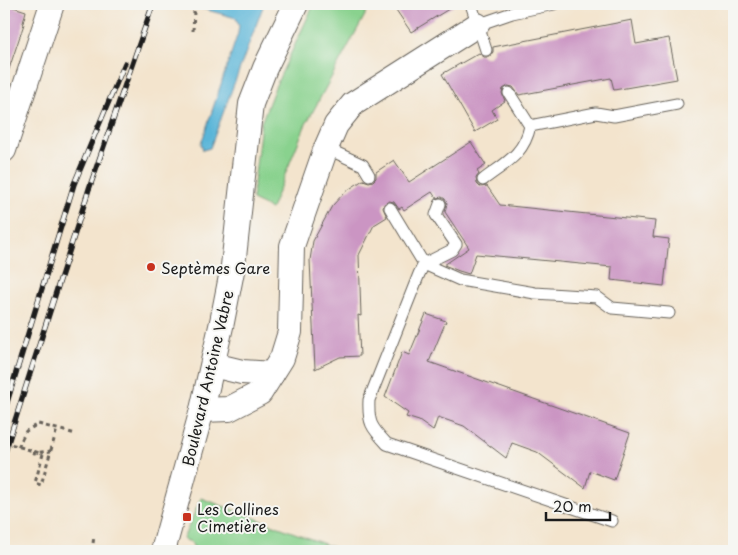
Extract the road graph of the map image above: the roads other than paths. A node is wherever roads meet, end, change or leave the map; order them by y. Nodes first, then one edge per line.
1 (52, 4) edge
2 (296, 4) edge
3 (554, 4) edge
4 (474, 14) edge
5 (486, 50) dead end
6 (509, 93) dead end
7 (677, 104) dead end
8 (530, 126) junction
9 (326, 148) junction
10 (4, 150) edge
11 (370, 176) dead end
12 (483, 180) dead end
13 (440, 204) dead end
14 (390, 208) dead end
15 (424, 264) junction
16 (669, 312) dead end
17 (213, 365) junction
18 (272, 374) junction
19 (202, 410) junction
20 (612, 522) dead end
21 (163, 551) edge

1 - 10 street
2 - 17 street, Boulevard Antoine Vabre
3 - 4 lane
4 - 5 lane
4 - 9 street
6 - 8 lane
7 - 8 lane
8 - 12 lane
9 - 11 lane
9 - 18 street
13 - 15 lane
14 - 15 lane
15 - 16 lane
15 - 20 lane
17 - 18 street
17 - 19 street, Boulevard Antoine Vabre
18 - 19 street
19 - 21 street, Boulevard Antoine Vabre

